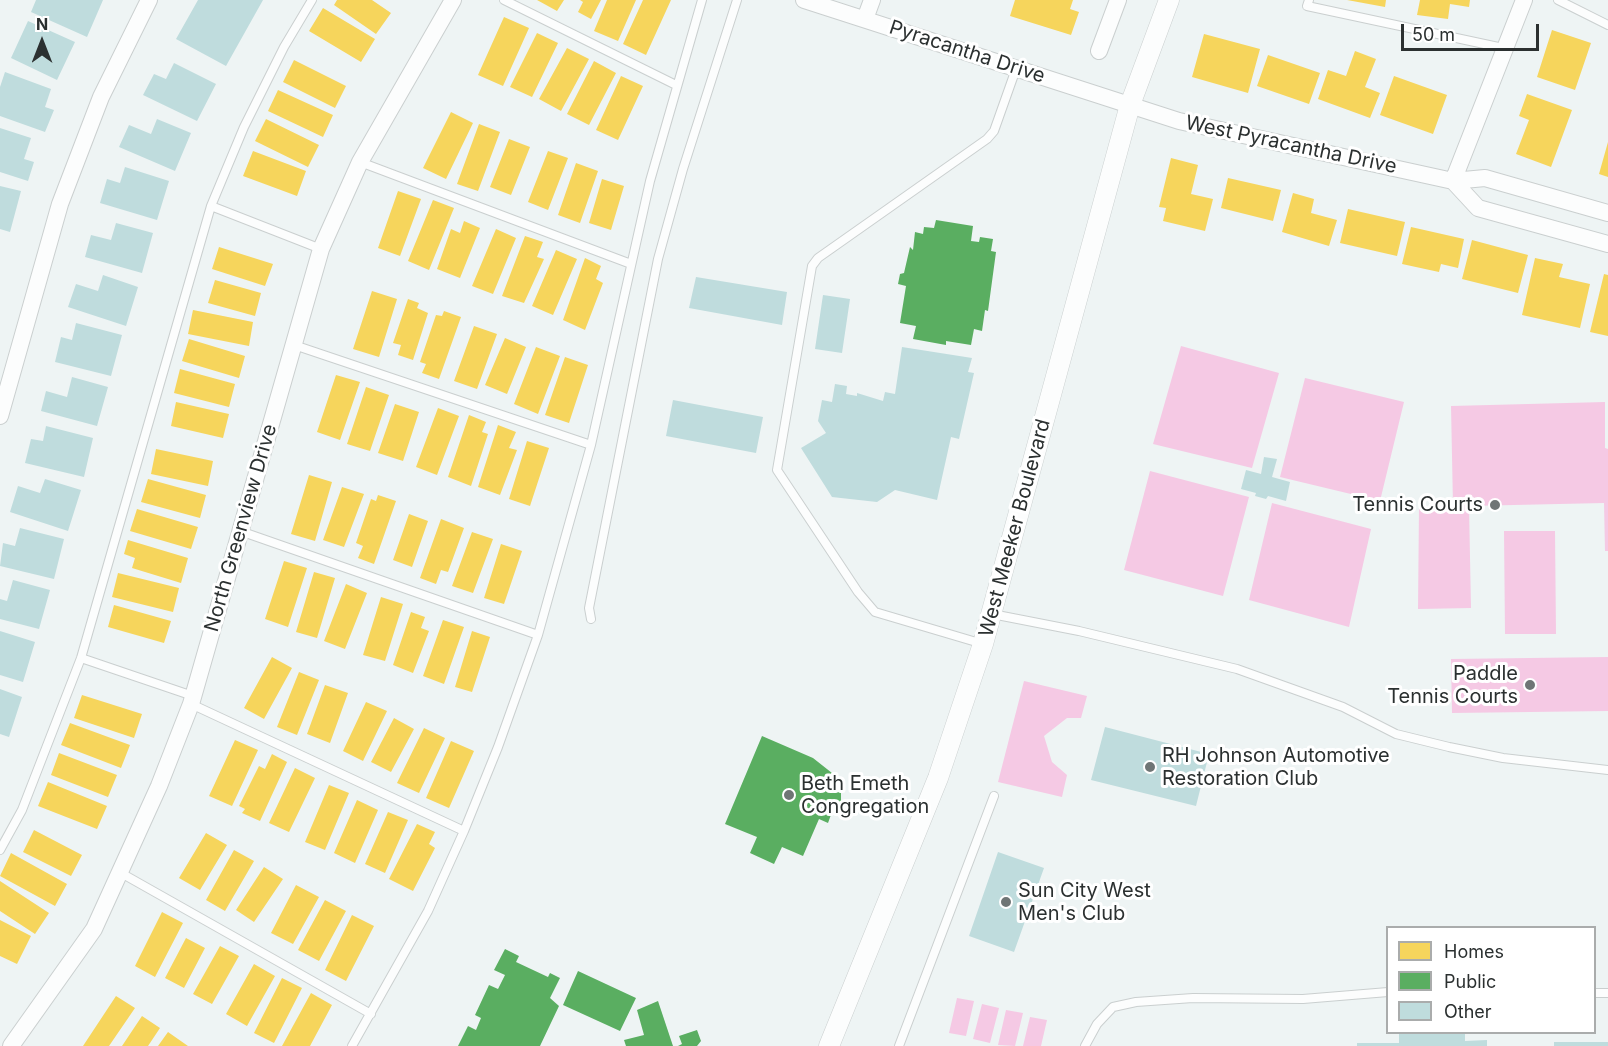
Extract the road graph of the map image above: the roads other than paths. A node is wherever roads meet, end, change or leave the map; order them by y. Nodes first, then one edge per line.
1 (149, 0) edge
2 (312, 0) edge
3 (453, 0) edge
4 (504, 0) edge
5 (702, 0) edge
6 (737, 0) edge
7 (804, 0) edge
8 (872, 0) edge
9 (1118, 0) edge
10 (1168, 0) edge
11 (1309, 0) edge
12 (1524, 0) edge
13 (1558, 0) edge
14 (866, 19) junction
15 (1608, 25) edge
16 (1503, 48) junction
17 (1100, 51) dead end
18 (1016, 69) junction
19 (676, 85) junction
20 (1130, 105) junction
21 (360, 162) junction
22 (1453, 181) junction
23 (211, 206) junction
24 (1608, 213) edge
25 (1608, 244) edge
26 (321, 249) junction
27 (631, 264) junction
28 (294, 345) junction
29 (0, 416) edge
30 (591, 445) junction
31 (240, 531) junction
32 (992, 614) junction
33 (591, 619) dead end
34 (538, 635) junction
35 (982, 644) junction
36 (81, 658) junction
37 (192, 700) junction
38 (1608, 770) edge
39 (994, 796) dead end
40 (464, 831) junction
41 (0, 850) edge
42 (121, 873) junction
43 (1386, 992) edge
44 (370, 1014) junction
45 (11, 1046) edge
46 (352, 1046) edge
47 (829, 1046) edge
48 (899, 1046) edge
49 (1085, 1046) edge

1 - 29 street
2 - 23 lane
3 - 21 street, North Greenview Drive
4 - 19 lane
5 - 19 lane
6 - 33 lane
7 - 14 street, Pyracantha Drive
8 - 14 street
9 - 17 street
10 - 20 street, West Meeker Boulevard
11 - 16 lane
12 - 16 street
13 - 15 lane
14 - 18 street, Pyracantha Drive
16 - 22 street
18 - 20 street, Pyracantha Drive
18 - 35 lane
19 - 27 lane
20 - 22 street, West Pyracantha Drive
20 - 32 street, West Meeker Boulevard
21 - 26 street, North Greenview Drive
21 - 27 lane
22 - 24 street, West Pyracantha Drive
22 - 25 street
23 - 26 lane
23 - 36 lane
26 - 28 street, North Greenview Drive
27 - 30 lane
28 - 30 lane
28 - 31 street, North Greenview Drive
30 - 34 lane
31 - 34 lane
31 - 37 street, North Greenview Drive
32 - 35 street, West Meeker Boulevard
32 - 38 lane
34 - 40 lane
35 - 47 street, West Meeker Boulevard
36 - 37 lane
36 - 41 lane
37 - 40 lane
37 - 42 street, North Greenview Drive
39 - 48 lane
40 - 44 lane
42 - 44 lane
42 - 45 street, North Greenview Drive
43 - 49 lane
44 - 46 lane

